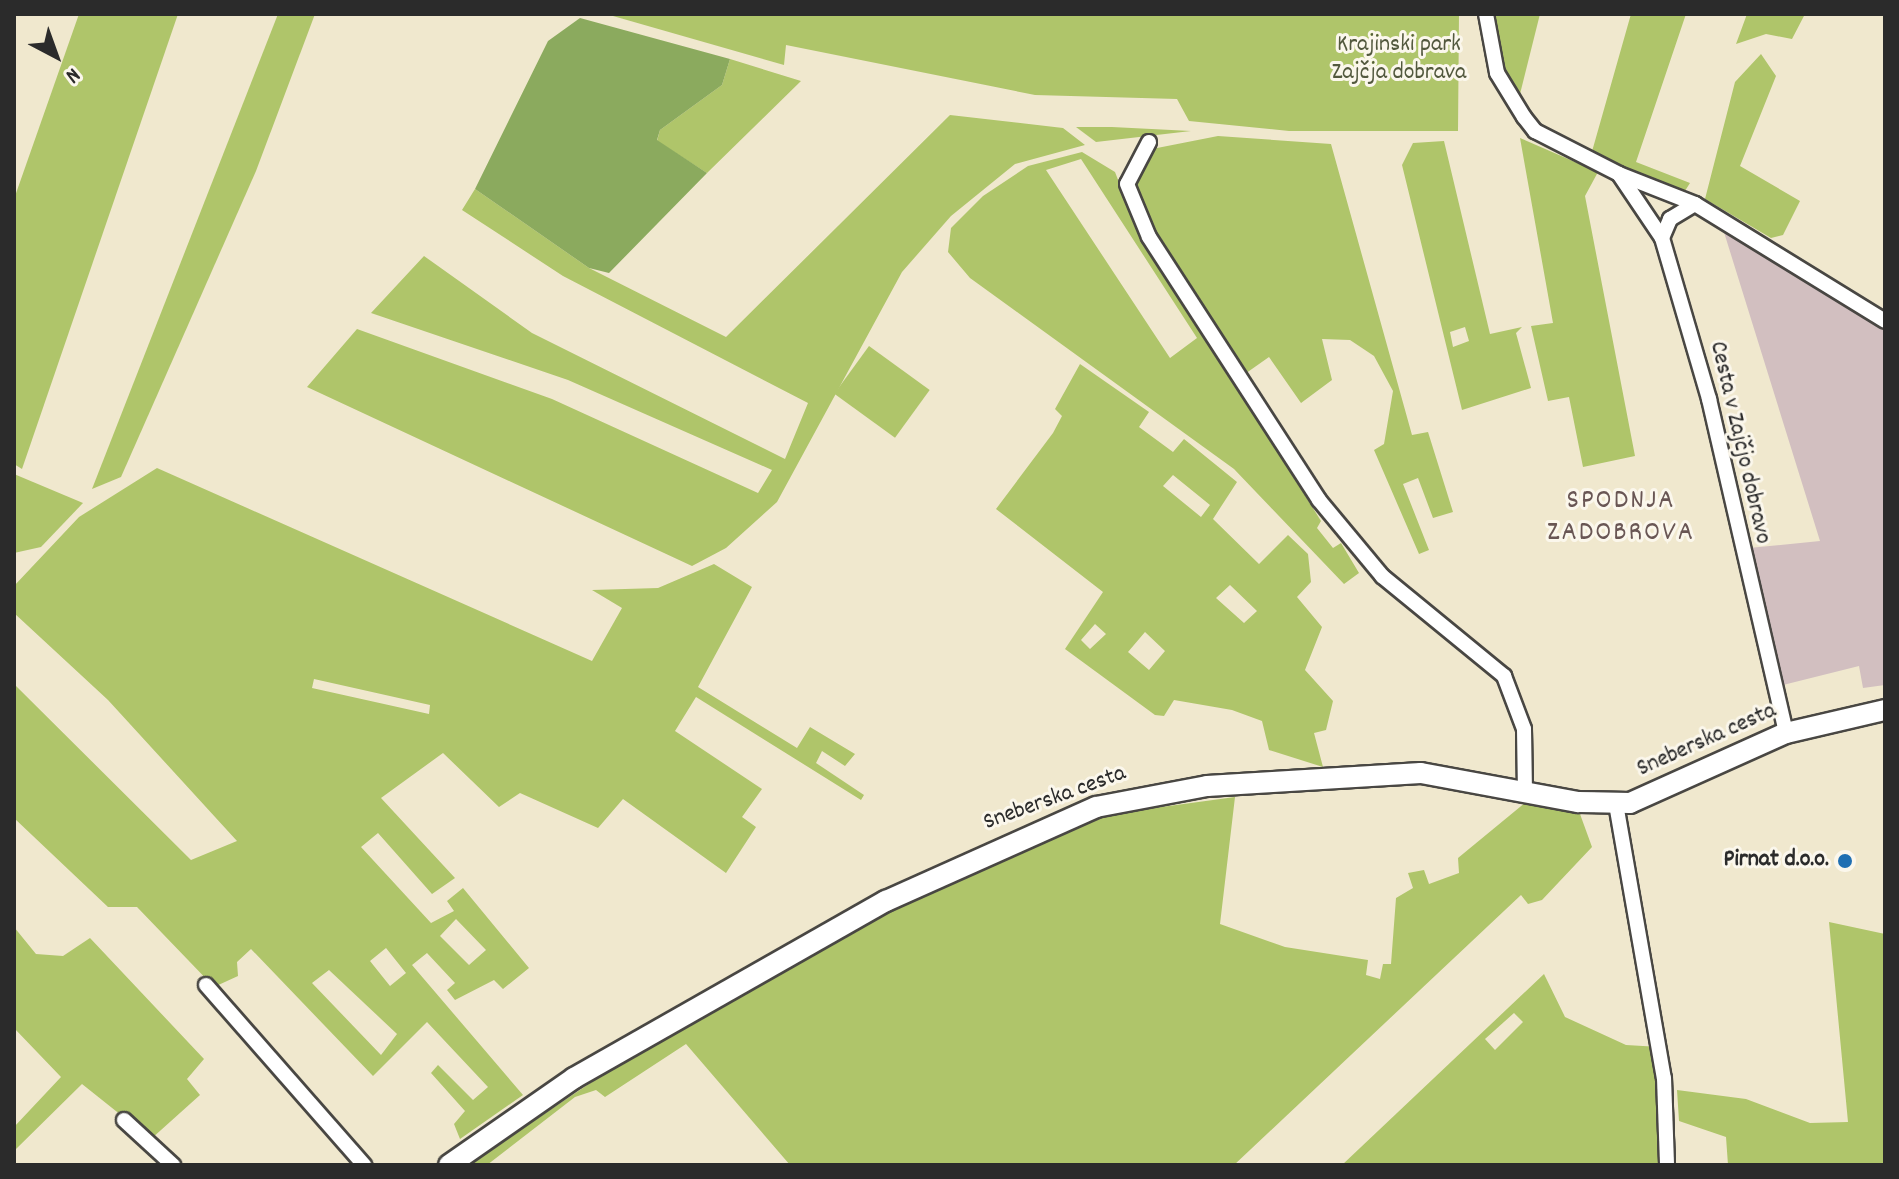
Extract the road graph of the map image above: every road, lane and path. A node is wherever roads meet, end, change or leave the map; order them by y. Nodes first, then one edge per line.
1 (1486, 14) edge
2 (1149, 142) dead end
3 (1619, 174) junction
4 (1695, 204) junction
5 (1662, 238) junction
6 (1885, 321) edge
7 (1885, 710) edge
8 (1786, 733) junction
9 (1525, 790) junction
10 (1616, 804) junction
11 (206, 985) dead end
12 (124, 1120) dead end
13 (173, 1165) edge
14 (364, 1165) edge
15 (449, 1165) edge
16 (1667, 1165) edge

1 - 3 street, Cesta v Zajčjo dobravo
2 - 9 street
3 - 4 street, Cesta v Zajčjo dobravo
3 - 5 street, Cesta v Zajčjo dobravo
4 - 5 street
4 - 6 street, Cesta v Zajčjo dobravo
5 - 8 street, Cesta v Zajčjo dobravo
7 - 8 street, Sneberska cesta
8 - 10 street, Sneberska cesta
9 - 10 street, Sneberska cesta
9 - 15 street, Sneberska cesta
10 - 16 street
11 - 14 street
12 - 13 street

